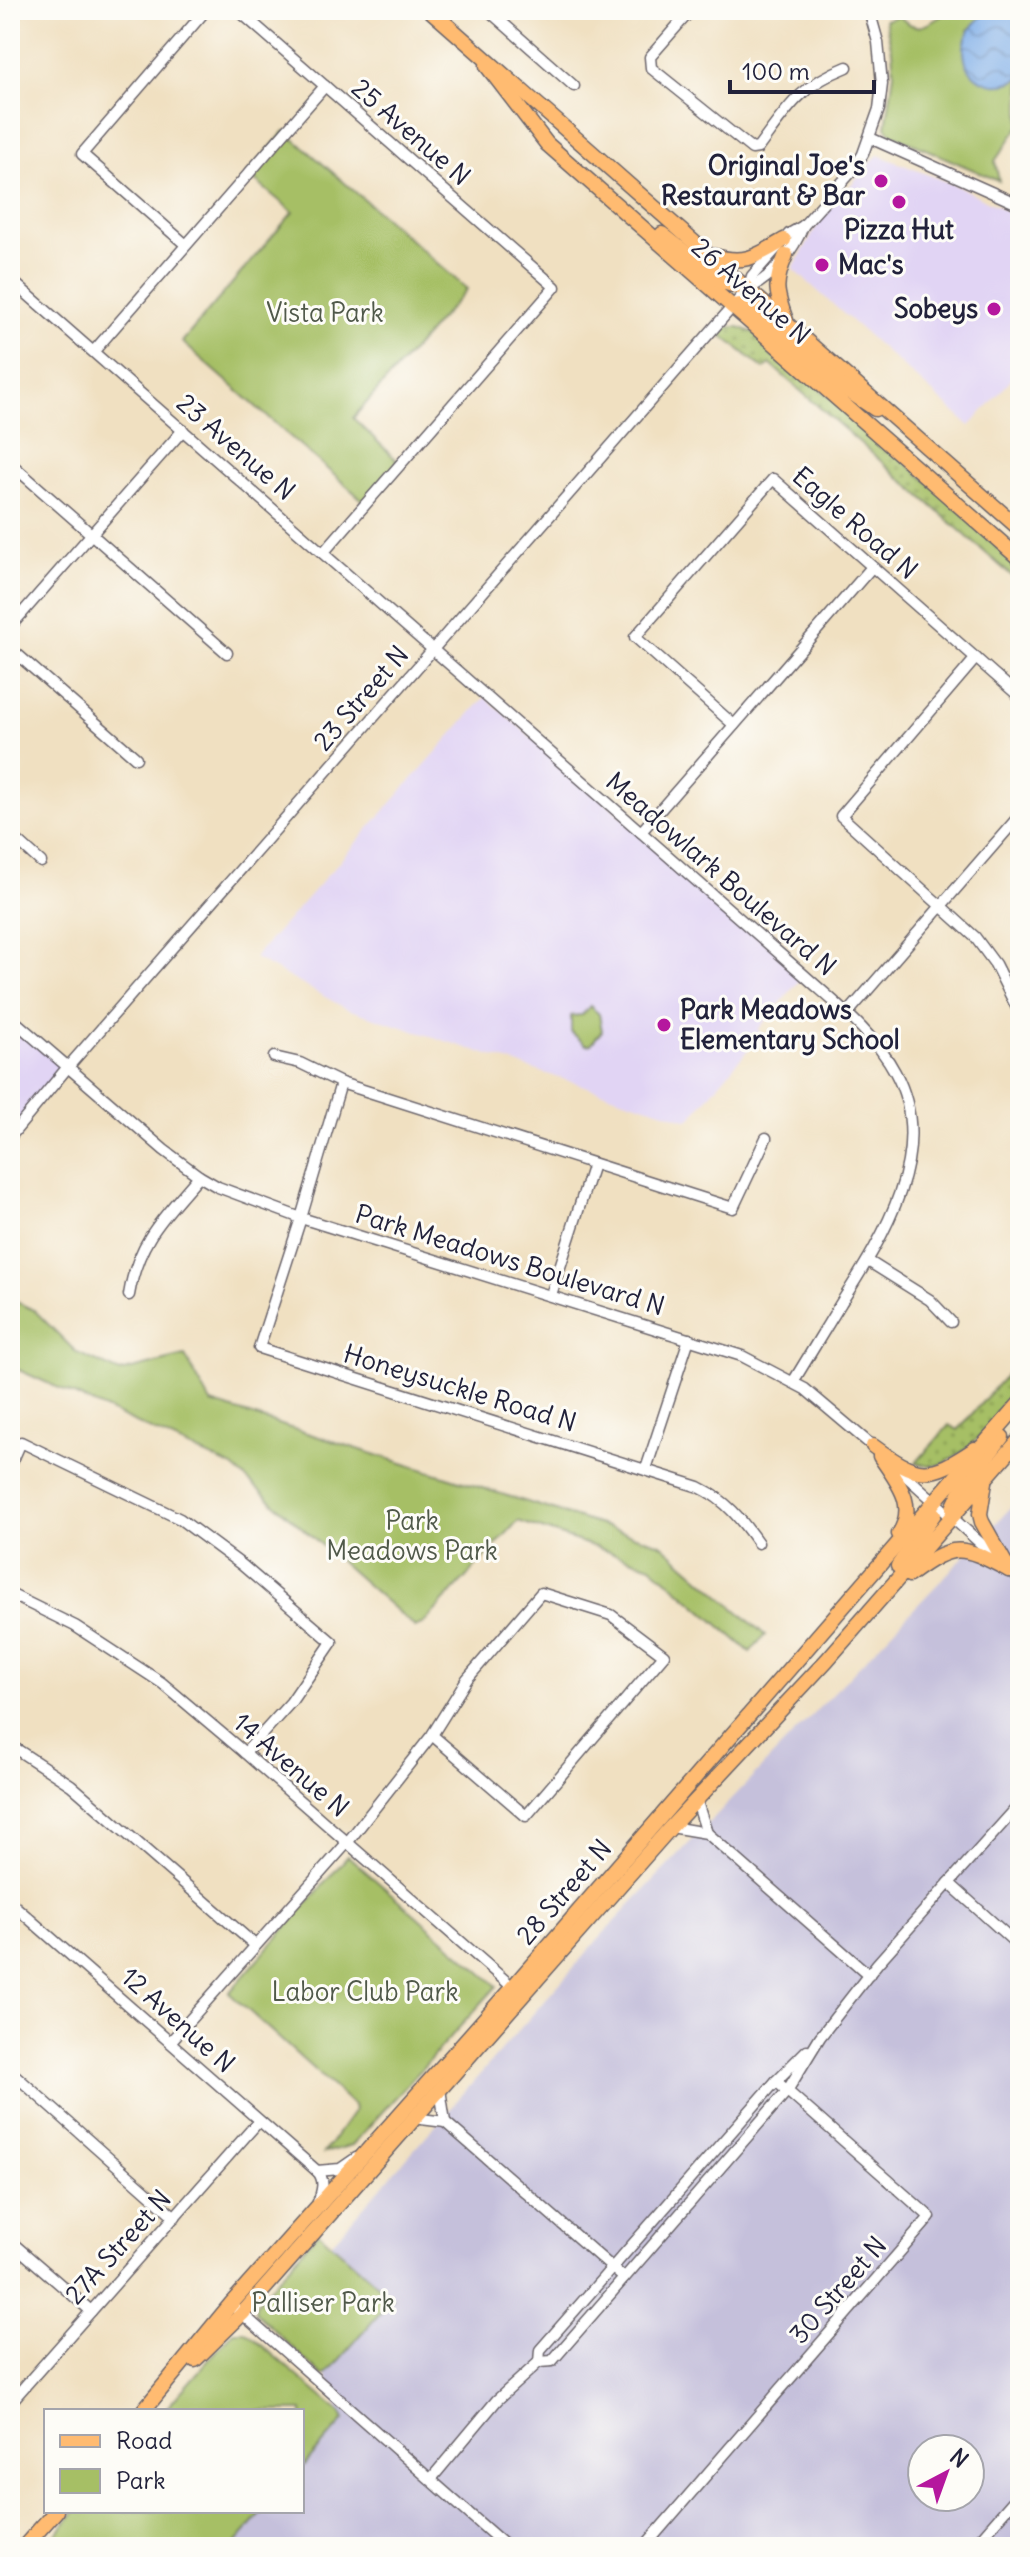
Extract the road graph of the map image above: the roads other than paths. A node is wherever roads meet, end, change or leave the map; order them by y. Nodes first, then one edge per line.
1 (18, 10) edge
2 (206, 10) edge
3 (238, 10) edge
4 (430, 10) edge
5 (488, 10) edge
6 (691, 10) edge
7 (869, 10) edge
8 (10, 19) edge
9 (469, 42) junction
10 (847, 67) dead end
11 (325, 86) junction
12 (574, 86) dead end
13 (870, 138) junction
14 (607, 197) junction
15 (1020, 205) edge
16 (185, 244) junction
17 (785, 247) junction
18 (710, 254) junction
19 (10, 279) edge
20 (748, 289) junction
21 (732, 306) junction
22 (787, 324) junction
23 (94, 351) junction
24 (897, 421) junction
25 (183, 430) junction
26 (10, 463) edge
27 (1020, 529) edge
28 (91, 535) junction
29 (323, 553) junction
30 (1020, 559) edge
31 (872, 567) junction
32 (10, 627) edge
33 (10, 648) edge
34 (432, 650) junction
35 (227, 653) dead end
36 (976, 658) junction
37 (1020, 697) edge
38 (734, 725) junction
39 (136, 758) dead end
40 (1020, 815) edge
41 (641, 832) junction
42 (10, 834) edge
43 (41, 862) dead end
44 (940, 907) junction
45 (847, 1014) junction
46 (1020, 1014) edge
47 (10, 1017) edge
48 (274, 1057) dead end
49 (67, 1068) junction
50 (341, 1083) junction
51 (10, 1137) edge
52 (766, 1138) dead end
53 (593, 1164) junction
54 (199, 1176) junction
55 (301, 1218) junction
56 (868, 1261) junction
57 (129, 1295) dead end
58 (551, 1295) junction
59 (951, 1322) dead end
60 (689, 1339) junction
61 (793, 1382) junction
62 (1020, 1403) edge
63 (1020, 1410) edge
64 (992, 1437) junction
65 (1020, 1439) edge
66 (873, 1446) junction
67 (10, 1467) edge
68 (646, 1469) junction
69 (986, 1478) junction
70 (936, 1502) junction
71 (951, 1517) junction
72 (758, 1543) dead end
73 (882, 1563) junction
74 (1015, 1574) edge
75 (887, 1592) junction
76 (10, 1594) edge
77 (827, 1660) junction
78 (432, 1735) junction
79 (10, 1745) edge
80 (245, 1753) junction
81 (696, 1799) junction
82 (1020, 1804) edge
83 (671, 1827) junction
84 (707, 1833) junction
85 (347, 1843) junction
86 (949, 1883) junction
87 (10, 1902) edge
88 (255, 1945) junction
89 (1020, 1947) edge
90 (869, 1975) junction
91 (518, 1992) junction
92 (820, 2037) junction
93 (171, 2041) junction
94 (16, 2076) dead end
95 (776, 2081) junction
96 (440, 2089) junction
97 (787, 2091) junction
98 (413, 2118) junction
99 (259, 2121) junction
100 (445, 2122) junction
101 (363, 2153) junction
102 (317, 2171) junction
103 (314, 2211) junction
104 (175, 2217) junction
105 (10, 2241) edge
106 (613, 2267) junction
107 (624, 2278) junction
108 (236, 2309) junction
109 (91, 2311) junction
110 (539, 2362) junction
111 (10, 2403) edge
112 (145, 2409) edge
113 (431, 2479) junction
114 (1020, 2493) edge
115 (54, 2513) edge
116 (24, 2547) edge
117 (507, 2547) edge
118 (644, 2547) edge
119 (973, 2547) edge

1 - 8 street
2 - 16 street
3 - 11 street, 25 Avenue N
4 - 9 main road, 26 Avenue N
5 - 12 street
6 - 10 street
7 - 13 street, 23 Street N
9 - 14 main road, 26 Avenue N
9 - 18 main road, 26 Avenue N
11 - 16 street
11 - 29 street, 25 Avenue N
13 - 15 street
13 - 17 street, 23 Street N
14 - 20 main road
14 - 21 main road, 26 Avenue N
16 - 23 street
17 - 18 main road
17 - 20 street, 23 Street N
17 - 22 main road
18 - 20 main road, 26 Avenue N
19 - 23 street, 23 Avenue N
20 - 21 street, 23 Street N
20 - 22 main road, 26 Avenue N
21 - 24 main road
21 - 30 main road, 26 Avenue N
21 - 34 street, 23 Street N
22 - 24 main road, 26 Avenue N
23 - 25 street, 23 Avenue N
24 - 27 main road, 26 Avenue N
25 - 28 street
25 - 29 street, 23 Avenue N
26 - 28 street
28 - 32 street
28 - 35 street
29 - 34 street, 23 Avenue N
31 - 36 street, Eagle Road N
31 - 38 street
31 - 38 street, Eagle Road N
33 - 39 street
34 - 41 street, Meadowlark Boulevard N
34 - 49 street, 23 Street N
36 - 37 street, Eagle Road N
36 - 44 street
38 - 41 street
40 - 44 street
41 - 45 street, Meadowlark Boulevard N
42 - 43 street
44 - 45 street
44 - 46 street
45 - 56 street, Meadowlark Boulevard N
47 - 49 street, Park Meadows Boulevard N
48 - 50 street
49 - 51 street, 23 Street N
49 - 54 street, Park Meadows Boulevard N
50 - 53 street
50 - 55 street
52 - 53 street
53 - 58 street
54 - 55 street, Park Meadows Boulevard N
54 - 57 street
55 - 58 street, Park Meadows Boulevard N
55 - 68 street, Honeysuckle Road N
56 - 59 street
56 - 61 street, Meadowlark Boulevard N
58 - 60 street, Park Meadows Boulevard N
60 - 61 street, Park Meadows Boulevard N
60 - 68 street
61 - 66 street, Park Meadows Boulevard N
62 - 64 main road, 28 Street N
63 - 71 main road
64 - 66 main road
64 - 70 main road, 28 Street N
65 - 69 main road, 28 Street N
66 - 70 street, Park Meadows Boulevard N
66 - 73 main road
67 - 80 street
68 - 72 street, Honeysuckle Road N
69 - 71 main road, 28 Street N
69 - 74 main road
70 - 71 street, Park Meadows Boulevard N
70 - 73 main road, 28 Street N
70 - 77 main road
71 - 74 street, Park Meadows Boulevard N
71 - 75 main road, 28 Street N
73 - 91 main road, 28 Street N
74 - 75 main road
75 - 77 main road, 28 Street N
76 - 80 street, 14 Avenue N
77 - 81 main road, 28 Street N
78 - 78 street
78 - 85 street
79 - 88 street
80 - 85 street, 14 Avenue N
81 - 83 main road, 28 Street N
81 - 84 street
82 - 86 street
83 - 84 street
83 - 91 main road, 28 Street N
84 - 90 street
85 - 88 street
85 - 91 street, 14 Avenue N
86 - 89 street
86 - 90 street
87 - 93 street, 12 Avenue N
88 - 93 street
90 - 92 street
91 - 96 main road, 28 Street N
91 - 101 main road, 28 Street N
92 - 95 street
92 - 97 street
93 - 99 street, 12 Avenue N
94 - 104 street
95 - 97 street, 30 Street N
95 - 106 street
96 - 98 main road, 28 Street N
96 - 100 street
97 - 107 street
97 - 118 street, 30 Street N
98 - 100 street
98 - 108 main road, 28 Street N
99 - 102 street, 12 Avenue N
99 - 104 street, 27A Street N
100 - 106 street
101 - 102 street
101 - 103 main road, 28 Street N
102 - 103 street
103 - 108 main road, 28 Street N
104 - 109 street, 27A Street N
105 - 109 street
106 - 107 street
106 - 110 street
107 - 110 street
108 - 112 main road, 28 Street N
108 - 113 street
109 - 111 street, 27A Street N
110 - 113 street
113 - 117 street
114 - 119 street
115 - 116 main road

